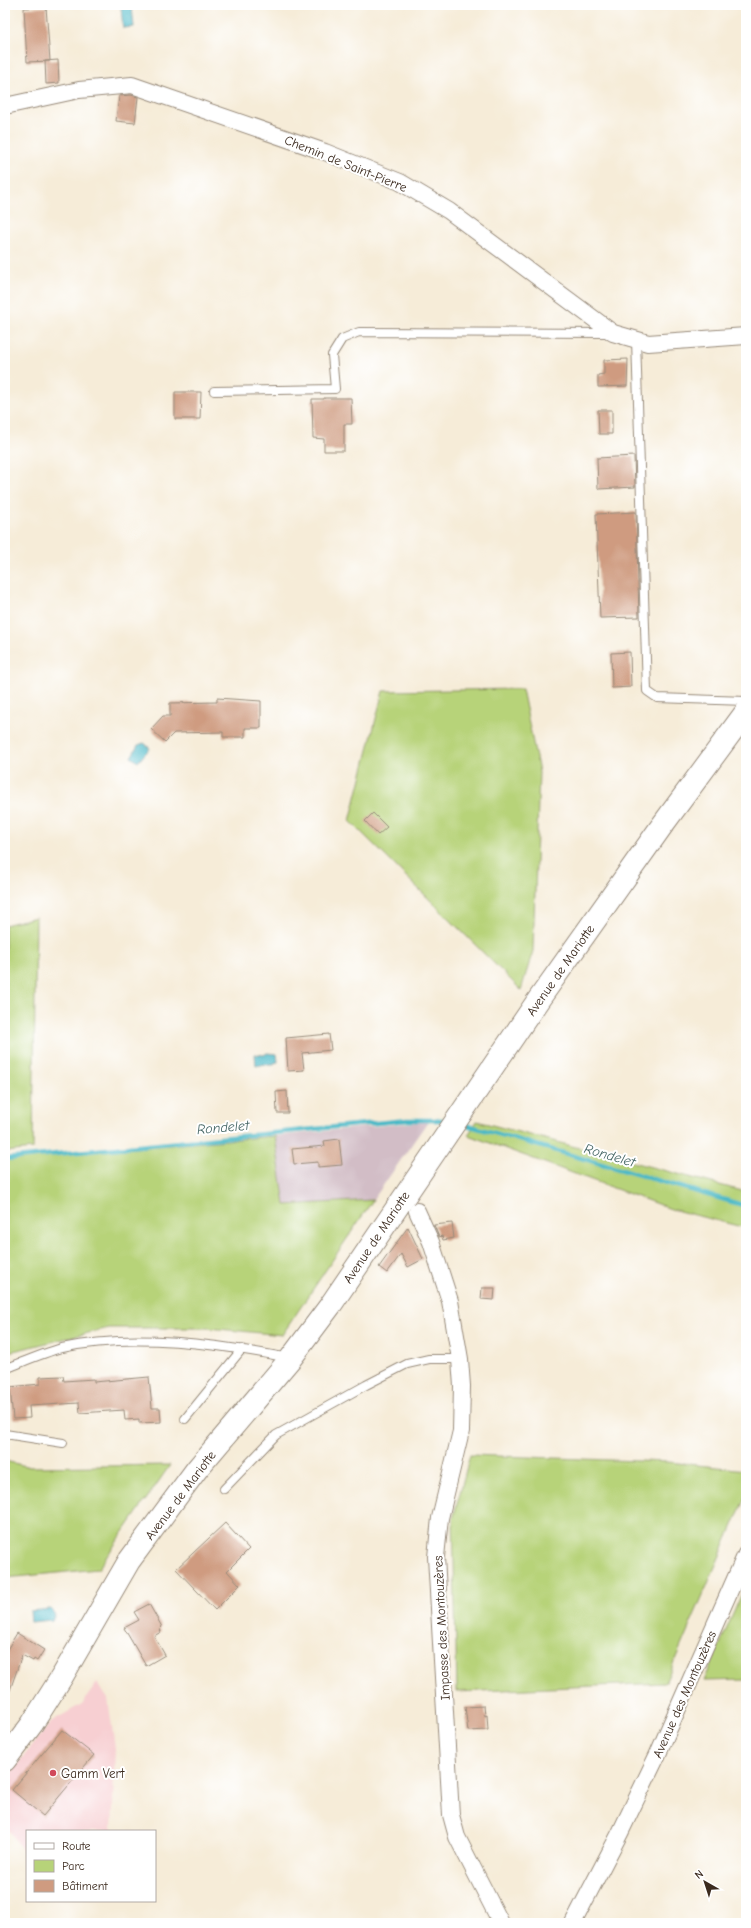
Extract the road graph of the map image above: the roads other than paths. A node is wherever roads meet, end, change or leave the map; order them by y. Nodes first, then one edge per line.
1 (5, 106) edge
2 (613, 333) junction
3 (746, 336) edge
4 (636, 339) junction
5 (214, 391) dead end
6 (746, 701) edge
7 (746, 712) edge
8 (417, 1211) dead end
9 (242, 1349) junction
10 (292, 1358) junction
11 (460, 1359) junction
12 (5, 1370) edge
13 (185, 1419) dead end
14 (5, 1434) edge
15 (63, 1443) dead end
16 (224, 1489) dead end
17 (746, 1554) edge
18 (5, 1760) edge
19 (620, 1833) junction
20 (501, 1923) edge
21 (573, 1923) edge
22 (586, 1923) edge

1 - 2 street, Chemin de Saint-Pierre
2 - 4 street, Chemin de Saint-Pierre
2 - 5 lane
3 - 4 street, Chemin de Saint-Pierre
4 - 6 lane
7 - 10 main road, Avenue de Mariotte
8 - 11 street, Impasse des Montouzères
9 - 10 lane
9 - 12 lane
9 - 13 lane
10 - 18 main road, Avenue de Mariotte
11 - 16 lane
11 - 20 street, Impasse des Montouzères
14 - 15 lane
17 - 19 street, Avenue des Montouzères
19 - 21 street, Avenue des Montouzères
19 - 22 street, Avenue des Montouzères

